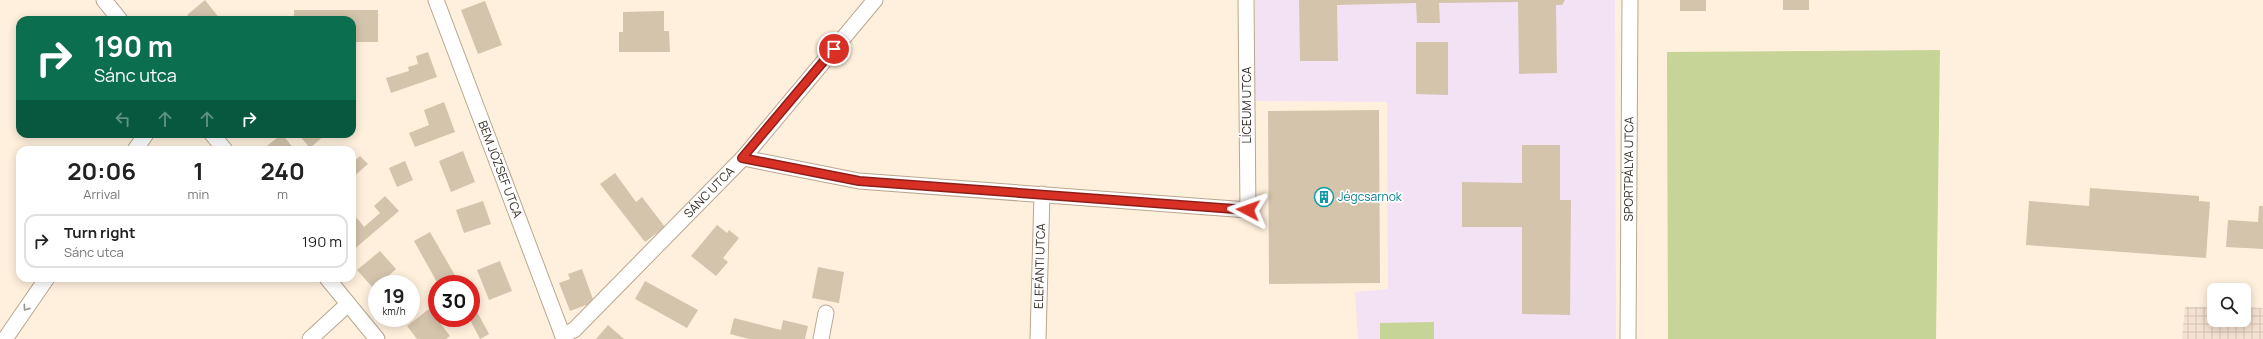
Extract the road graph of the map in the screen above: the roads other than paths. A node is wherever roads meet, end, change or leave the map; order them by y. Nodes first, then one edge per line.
1 (104, 0) edge
2 (436, 0) edge
3 (875, 0) edge
4 (1246, 0) edge
5 (1630, 0) edge
6 (117, 16) edge
7 (215, 138) edge
8 (222, 146) edge
9 (742, 158) junction
10 (1042, 194) junction
11 (44, 282) edge
12 (330, 282) edge
13 (348, 304) junction
14 (826, 313) dead end
15 (563, 337) edge
16 (5, 339) edge
17 (310, 339) edge
18 (377, 339) edge
19 (821, 339) edge
20 (1038, 339) edge
21 (1628, 339) edge

1 - 6 street
2 - 15 street, BEM JÓZSEF UTCA
3 - 9 street, SÁNC UTCA
4 - 10 street, LÍCEUM UTCA
5 - 21 street, SPORTPÁLYA UTCA
7 - 8 street
9 - 10 street
9 - 15 street, SÁNC UTCA
10 - 20 street, ELEFÁNTI UTCA
11 -> 16 street
12 - 13 street
13 - 17 street
13 - 18 street
14 - 19 street

